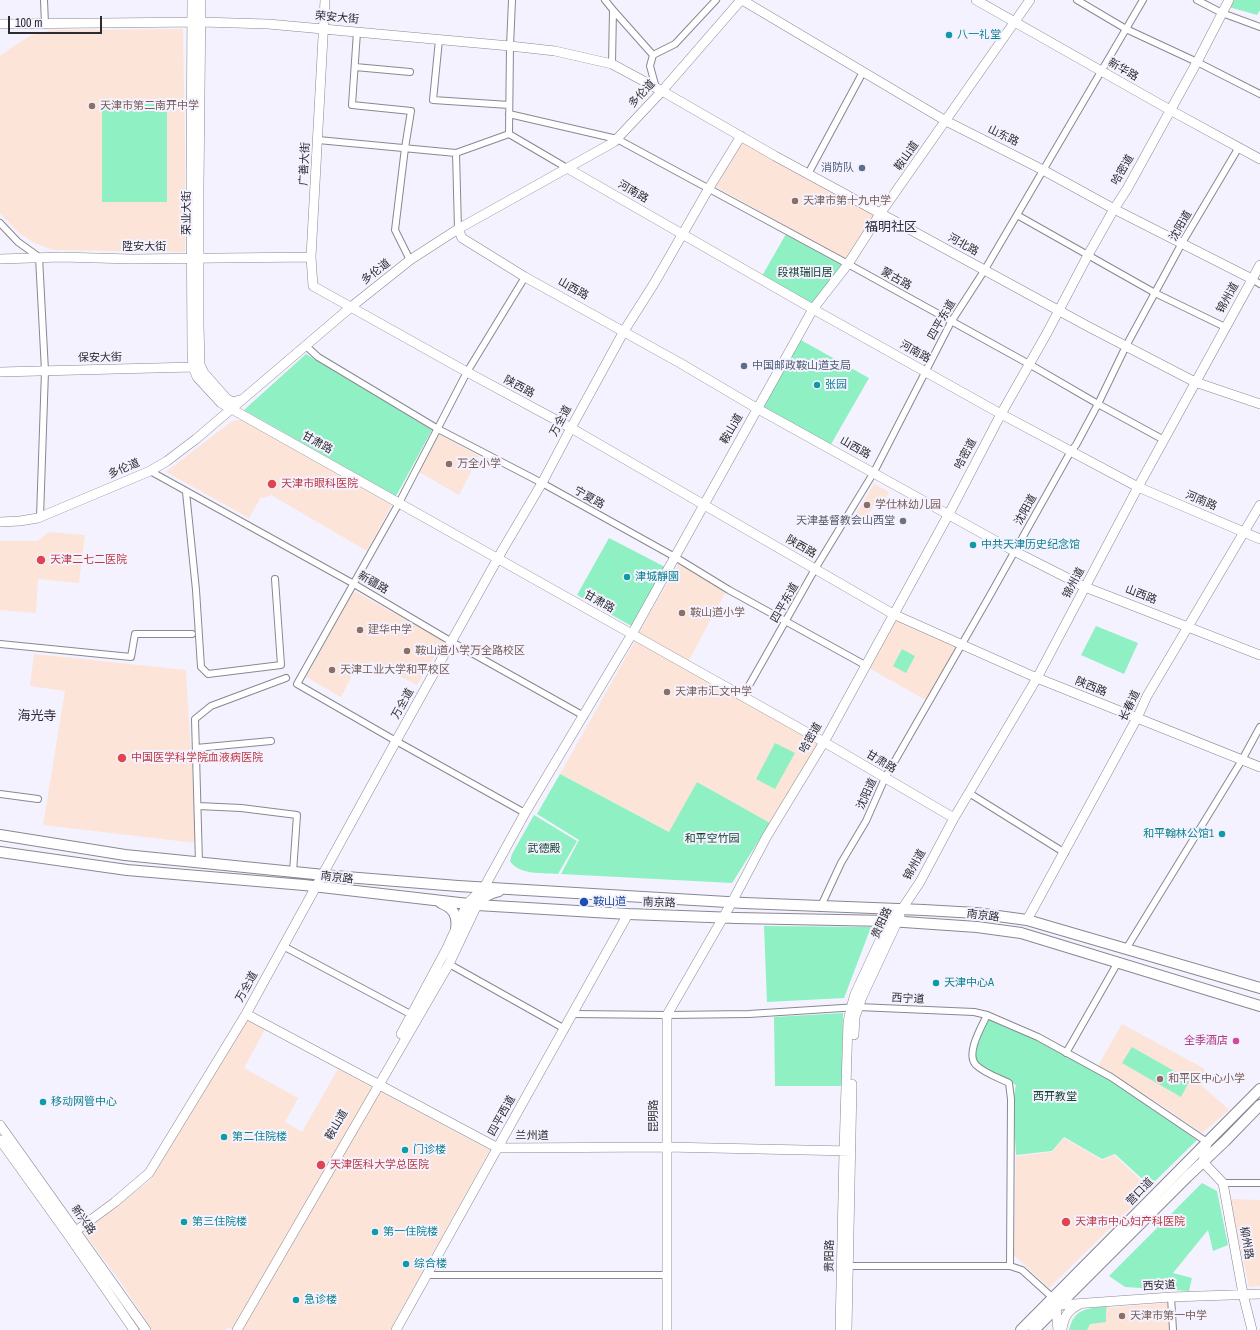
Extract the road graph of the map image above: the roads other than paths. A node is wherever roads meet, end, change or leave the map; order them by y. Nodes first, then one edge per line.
1 (44, 0) edge
2 (192, 0) edge
3 (201, 0) edge
4 (325, 0) edge
5 (512, 0) edge
6 (604, 0) edge
7 (716, 0) edge
8 (741, 0) edge
9 (976, 0) edge
10 (1030, 0) edge
11 (1077, 0) edge
12 (1143, 0) edge
13 (1197, 0) edge
14 (1229, 0) edge
15 (613, 10) junction
16 (1222, 13) junction
17 (197, 22) junction
18 (1015, 23) junction
19 (0, 24) edge
20 (44, 24) junction
21 (1260, 27) edge
22 (324, 28) junction
23 (1126, 29) junction
24 (357, 32) junction
25 (439, 40) junction
26 (510, 46) junction
27 (653, 55) junction
28 (1197, 62) junction
29 (612, 64) junction
30 (355, 67) junction
31 (410, 72) dead end
32 (863, 72) junction
33 (1102, 72) junction
34 (659, 89) junction
35 (1260, 94) edge
36 (509, 106) junction
37 (1170, 110) junction
38 (509, 114) junction
39 (946, 121) junction
40 (509, 134) junction
41 (740, 136) junction
42 (616, 139) junction
43 (318, 140) junction
44 (1239, 147) junction
45 (405, 148) junction
46 (456, 153) junction
47 (1260, 159) edge
48 (567, 168) junction
49 (1043, 170) junction
50 (808, 174) junction
51 (709, 188) junction
52 (1114, 209) junction
53 (880, 214) junction
54 (1017, 215) junction
55 (0, 223) edge
56 (458, 229) junction
57 (682, 235) junction
58 (1182, 243) junction
59 (1088, 255) junction
60 (39, 257) junction
61 (311, 257) junction
62 (0, 259) edge
63 (195, 259) junction
64 (410, 260) junction
65 (848, 264) junction
66 (1260, 265) edge
67 (984, 270) junction
68 (525, 277) junction
69 (1256, 282) edge
70 (1155, 293) junction
71 (351, 306) junction
72 (813, 309) junction
73 (1058, 311) junction
74 (951, 322) junction
75 (1225, 327) junction
76 (624, 331) junction
77 (306, 346) junction
78 (1126, 346) junction
79 (1029, 364) junction
80 (197, 366) junction
81 (45, 371) junction
82 (925, 371) junction
83 (0, 372) edge
84 (467, 372) junction
85 (1196, 382) junction
86 (244, 398) junction
87 (1098, 404) junction
88 (1260, 404) edge
89 (231, 409) junction
90 (758, 409) junction
91 (1001, 414) junction
92 (570, 428) junction
93 (438, 429) junction
94 (1164, 440) junction
95 (1071, 451) junction
96 (150, 471) junction
97 (874, 472) junction
98 (542, 483) junction
99 (1138, 487) junction
100 (186, 492) junction
101 (399, 503) junction
102 (704, 505) junction
103 (1260, 505) edge
104 (948, 515) junction
105 (40, 516) junction
106 (0, 522) edge
107 (1245, 532) junction
108 (1260, 539) edge
109 (1014, 551) junction
110 (675, 557) junction
111 (498, 559) junction
112 (815, 569) junction
113 (275, 579) dead end
114 (354, 584) junction
115 (1085, 586) junction
116 (893, 614) junction
117 (786, 621) junction
118 (1187, 627) junction
119 (192, 634) dead end
120 (632, 634) junction
121 (452, 642) junction
122 (0, 644) edge
123 (962, 645) junction
124 (1260, 655) edge
125 (865, 665) junction
126 (286, 678) dead end
127 (1038, 678) junction
128 (743, 696) junction
129 (584, 716) junction
130 (1137, 718) junction
131 (1260, 727) edge
132 (271, 741) dead end
133 (396, 741) junction
134 (824, 742) junction
135 (196, 748) junction
136 (1242, 760) junction
137 (1260, 767) edge
138 (885, 778) junction
139 (969, 793) junction
140 (0, 794) edge
141 (38, 799) dead end
142 (198, 806) junction
143 (525, 813) junction
144 (954, 818) junction
145 (0, 834) edge
146 (0, 852) edge
147 (1065, 853) junction
148 (199, 863) junction
149 (293, 872) junction
150 (323, 875) junction
151 (316, 887) junction
152 (482, 888) junction
153 (505, 890) junction
154 (434, 900) junction
155 (732, 902) junction
156 (474, 904) junction
157 (821, 906) junction
158 (507, 907) junction
159 (902, 909) junction
160 (628, 914) junction
161 (722, 917) junction
162 (1027, 920) junction
163 (893, 921) junction
164 (469, 923) junction
165 (456, 931) junction
166 (283, 946) junction
167 (1126, 949) junction
168 (1118, 962) junction
169 (449, 964) junction
170 (1260, 988) edge
171 (1260, 1006) edge
172 (854, 1007) junction
173 (246, 1014) junction
174 (572, 1014) junction
175 (667, 1015) junction
176 (987, 1015) junction
177 (415, 1016) junction
178 (565, 1029) junction
179 (1066, 1053) junction
180 (377, 1083) junction
181 (1260, 1089) edge
182 (1260, 1105) edge
183 (0, 1125) edge
184 (0, 1140) edge
185 (1207, 1142) junction
186 (666, 1147) junction
187 (498, 1148) junction
188 (848, 1151) junction
189 (1203, 1162) junction
190 (1223, 1183) junction
191 (1260, 1183) edge
192 (72, 1233) junction
193 (845, 1266) junction
194 (1010, 1266) junction
195 (426, 1275) junction
196 (668, 1275) junction
197 (1243, 1294) junction
198 (1260, 1294) edge
199 (1171, 1297) junction
200 (1082, 1303) junction
201 (1056, 1304) junction
202 (1045, 1320) junction
203 (1060, 1329) edge
204 (134, 1330) edge
205 (146, 1330) edge
206 (230, 1330) edge
207 (237, 1330) edge
208 (396, 1330) edge
209 (667, 1330) edge
210 (840, 1330) edge
211 (847, 1330) edge
212 (1021, 1330) edge
213 (1034, 1330) edge
214 (1173, 1330) edge
215 (1252, 1330) edge

1 - 20 street
2 - 17 street, 荣业大街
3 - 17 street, 荣业大街
4 - 22 street, 广善大街
5 - 26 street
6 - 15 street
7 - 27 street
8 - 32 street, 山东路
8 - 34 street, 多伦道
9 - 18 street, 新华路
10 - 18 street, 鞍山道
11 - 23 street
12 - 23 street, 四平东道
13 - 16 street
14 - 16 street, 哈密道
15 - 27 street
15 - 29 street
16 - 21 street
16 - 28 street, 哈密道
17 - 20 street, 荣安大街
17 - 22 street, 荣安大街
17 - 63 street, 荣业大街
18 - 33 street, 新华路
18 - 39 street, 鞍山道
19 - 20 street, 荣安大街
22 - 24 street, 荣安大街
22 - 43 street, 广善大街
23 - 28 street
23 - 33 street, 四平东道
24 - 25 street, 荣安大街
24 - 30 street
25 - 26 street, 荣安大街
25 - 36 street
26 - 29 street, 荣安大街
26 - 36 street
27 - 34 street
28 - 35 street
28 - 37 street, 哈密道
29 - 34 street, 荣安大街
30 - 31 street
30 - 45 street
32 - 39 street, 山东路
32 - 50 street
33 - 37 street, 新华路
33 - 49 street, 四平东道
34 - 41 street, 河北路
34 - 42 street, 多伦道
36 - 38 street
37 - 44 street, 新华路
37 - 52 street, 哈密道
38 - 40 street
38 - 42 street, 蒙古路
39 - 49 street, 山东路
39 - 53 street, 鞍山道
40 - 46 street
40 - 48 street
41 - 50 street, 河北路
41 - 51 street, 万全道
42 - 48 street, 多伦道
42 - 51 street, 蒙古路
43 - 45 street
43 - 61 street, 广善大街
44 - 47 street, 新华路
44 - 58 street, 沈阳道
45 - 46 street
45 - 64 street
46 - 56 street
48 - 56 street, 多伦道
48 - 57 street, 河南路
49 - 52 street, 山东路
49 - 54 street, 四平东道
50 - 53 street, 河北路
51 - 57 street, 万全道
51 - 65 street, 蒙古路
52 - 58 street, 山东路
52 - 59 street, 哈密道
53 - 65 street, 鞍山道
53 - 67 street, 河北路
54 - 59 street
54 - 67 street, 四平东道
55 - 60 street
56 - 64 street, 多伦道
56 - 68 street, 山西路
57 - 72 street, 河南路
57 - 76 street, 万全道
58 - 69 street, 山东路
58 - 70 street, 沈阳道
59 - 70 street
59 - 73 street, 哈密道
60 - 62 street, 陞安大街
60 - 63 street, 陞安大街
60 - 81 street
61 - 63 street, 陞安大街
61 - 71 street, 广善大街
63 - 80 street, 荣业大街
64 - 71 street, 多伦道
65 - 72 street, 鞍山道
65 - 74 street, 蒙古路
66 - 69 street, 锦州道
67 - 73 street, 河北路
67 - 74 street, 四平东道
68 - 76 street, 山西路
68 - 84 street
69 - 75 street, 锦州道
70 - 75 street
70 - 78 street, 沈阳道
71 - 77 street, 多伦道
71 - 84 street, 陕西路
72 - 82 street, 河南路
72 - 90 street, 鞍山道
73 - 78 street, 河北路
73 - 79 street, 哈密道
74 - 79 street, 蒙古路
74 - 82 street, 四平东道
75 - 85 street, 锦州道
76 - 90 street, 山西路
76 - 92 street, 万全道
77 - 86 street, 多伦道
77 - 93 street, 宁夏路
78 - 85 street, 河北路
78 - 87 street, 沈阳道
79 - 87 street, 蒙古路
79 - 91 street, 哈密道
80 - 81 street, 保安大街
80 - 86 street
80 - 89 street
81 - 83 street, 保安大街
81 - 105 street
82 - 91 street, 河南路
82 - 97 street, 四平东道
84 - 92 street, 陕西路
84 - 93 street
85 - 88 street, 河北路
85 - 94 street, 锦州道
86 - 89 street, 多伦道
87 - 94 street, 蒙古路
87 - 95 street, 沈阳道
89 - 96 street, 多伦道
89 - 101 street, 甘肃路
90 - 97 street, 山西路
90 - 102 street, 鞍山道
91 - 95 street, 河南路
91 - 104 street, 哈密道
92 - 98 street, 万全道
92 - 102 street, 陕西路
93 - 98 street, 宁夏路
93 - 101 street
94 - 99 street, 锦州道
95 - 99 street, 河南路
95 - 109 street, 沈阳道
96 - 100 street, 新疆路
96 - 105 street, 多伦道
97 - 104 street, 山西路
97 - 112 street, 四平东道
98 - 110 street, 宁夏路
98 - 111 street, 万全道
99 - 107 street, 河南路
99 - 115 street, 锦州道
100 - 113 street
100 - 114 street, 新疆路
101 - 111 street, 甘肃路
101 - 114 street
102 - 110 street, 鞍山道
102 - 112 street, 陕西路
103 - 107 street, 长春道
104 - 109 street, 山西路
104 - 116 street, 哈密道
105 - 106 street, 多伦道
107 - 108 street, 河南路
107 - 118 street, 长春道
109 - 115 street, 山西路
109 - 123 street, 沈阳道
110 - 117 street, 宁夏路
110 - 120 street, 鞍山道
111 - 120 street, 甘肃路
111 - 121 street, 万全道
112 - 116 street, 陕西路
112 - 117 street, 四平东道
114 - 121 street, 新疆路
114 - 133 street
115 - 118 street, 山西路
115 - 127 street, 锦州道
116 - 123 street, 陕西路
116 - 125 street, 哈密道
117 - 125 street, 宁夏路
117 - 128 street, 四平东道
118 - 124 street, 山西路
118 - 130 street, 长春道
119 - 122 street
120 - 128 street, 甘肃路
120 - 129 street, 鞍山道
121 - 129 street, 新疆路
121 - 133 street, 万全道
123 - 127 street, 陕西路
123 - 138 street, 沈阳道
125 - 134 street, 哈密道
126 - 135 street
127 - 130 street, 陕西路
127 - 139 street, 锦州道
128 - 134 street, 甘肃路
129 - 143 street, 鞍山道
130 - 136 street, 陕西路
130 - 147 street, 长春道
131 - 136 street
132 - 135 street
133 - 143 street
133 - 150 street, 万全道
134 - 138 street, 甘肃路
134 - 155 street, 哈密道
135 - 142 street
136 - 137 street, 陕西路
136 - 167 street
138 - 144 street, 甘肃路
138 - 157 street, 沈阳道
139 - 144 street, 锦州道
139 - 147 street
140 - 141 street
142 - 148 street
142 - 149 street
143 - 152 street, 鞍山道
144 - 159 street, 锦州道
145 - 148 main road, 南京路
146 - 151 main road, 南京路
147 - 162 street, 长春道
148 - 149 main road, 南京路
149 - 150 main road, 南京路
150 - 151 street, 万全道
150 - 152 main road, 南京路
151 - 154 main road, 南京路
151 - 166 street, 万全道
152 - 153 main road, 南京路
152 - 156 street, 鞍山道
153 - 155 main road, 南京路
153 - 156 main road
154 - 156 main road, 南京路
154 - 165 main road
155 - 157 main road, 南京路
155 - 161 street, 哈密道
156 - 158 main road, 南京路
156 - 164 street, 鞍山道
156 - 165 main road
157 - 159 main road, 南京路
158 - 160 main road, 南京路
158 - 164 street
159 - 162 main road, 南京路
159 - 163 street, 贵阳路
160 - 161 main road, 南京路
160 - 174 street, 四平西道
161 - 163 main road, 南京路
161 - 175 street, 昆明路
162 - 167 main road, 南京路
163 - 168 main road, 南京路
163 - 172 street, 贵阳路
164 - 169 street, 鞍山道
165 - 177 street, 鞍山道
166 - 173 street, 万全道
166 - 177 street
167 - 170 main road, 南京路
168 - 171 main road, 南京路
168 - 179 street
169 - 177 street, 鞍山道
169 - 178 street
172 - 175 street, 西宁道
172 - 176 street, 西宁道
172 - 188 street, 贵阳路
173 - 180 street, 兰州道
173 - 192 street, 万全道
174 - 175 street, 西宁道
174 - 178 street, 四平西道
175 - 186 street, 昆明路
176 - 179 street, 西宁道
176 - 194 street
177 - 180 street, 鞍山道
178 - 187 street, 四平西道
179 - 185 street, 西宁道
180 - 187 street, 兰州道
180 - 206 street, 鞍山道
180 - 207 street, 鞍山道
181 - 185 main road, 营口道
182 - 189 main road, 营口道
183 - 192 street, 新兴路
184 - 192 street
185 - 189 street
185 - 201 main road, 营口道
186 - 187 street, 兰州道
186 - 188 street, 兰州道
186 - 196 street, 昆明路
187 - 195 street, 四平西道
188 - 193 street, 贵阳路
189 - 190 street
189 - 201 main road, 营口道
190 - 191 street
190 - 197 street, 柳州路
192 - 204 street
192 - 205 street, 新兴路
193 - 194 street
193 - 210 street, 贵阳路
193 - 211 street, 贵阳路
194 - 201 street
195 - 196 street
195 - 208 street, 四平西道
196 - 209 street, 昆明路
197 - 198 street, 西安道
197 - 199 street, 西安道
197 - 215 street, 柳州路
199 - 200 street, 西安道
199 - 214 street
200 - 201 street, 西安道
200 - 203 street
201 - 202 main road, 营口道
201 - 203 street
201 - 212 main road, 营口道
202 - 203 street
202 - 213 main road, 营口道

